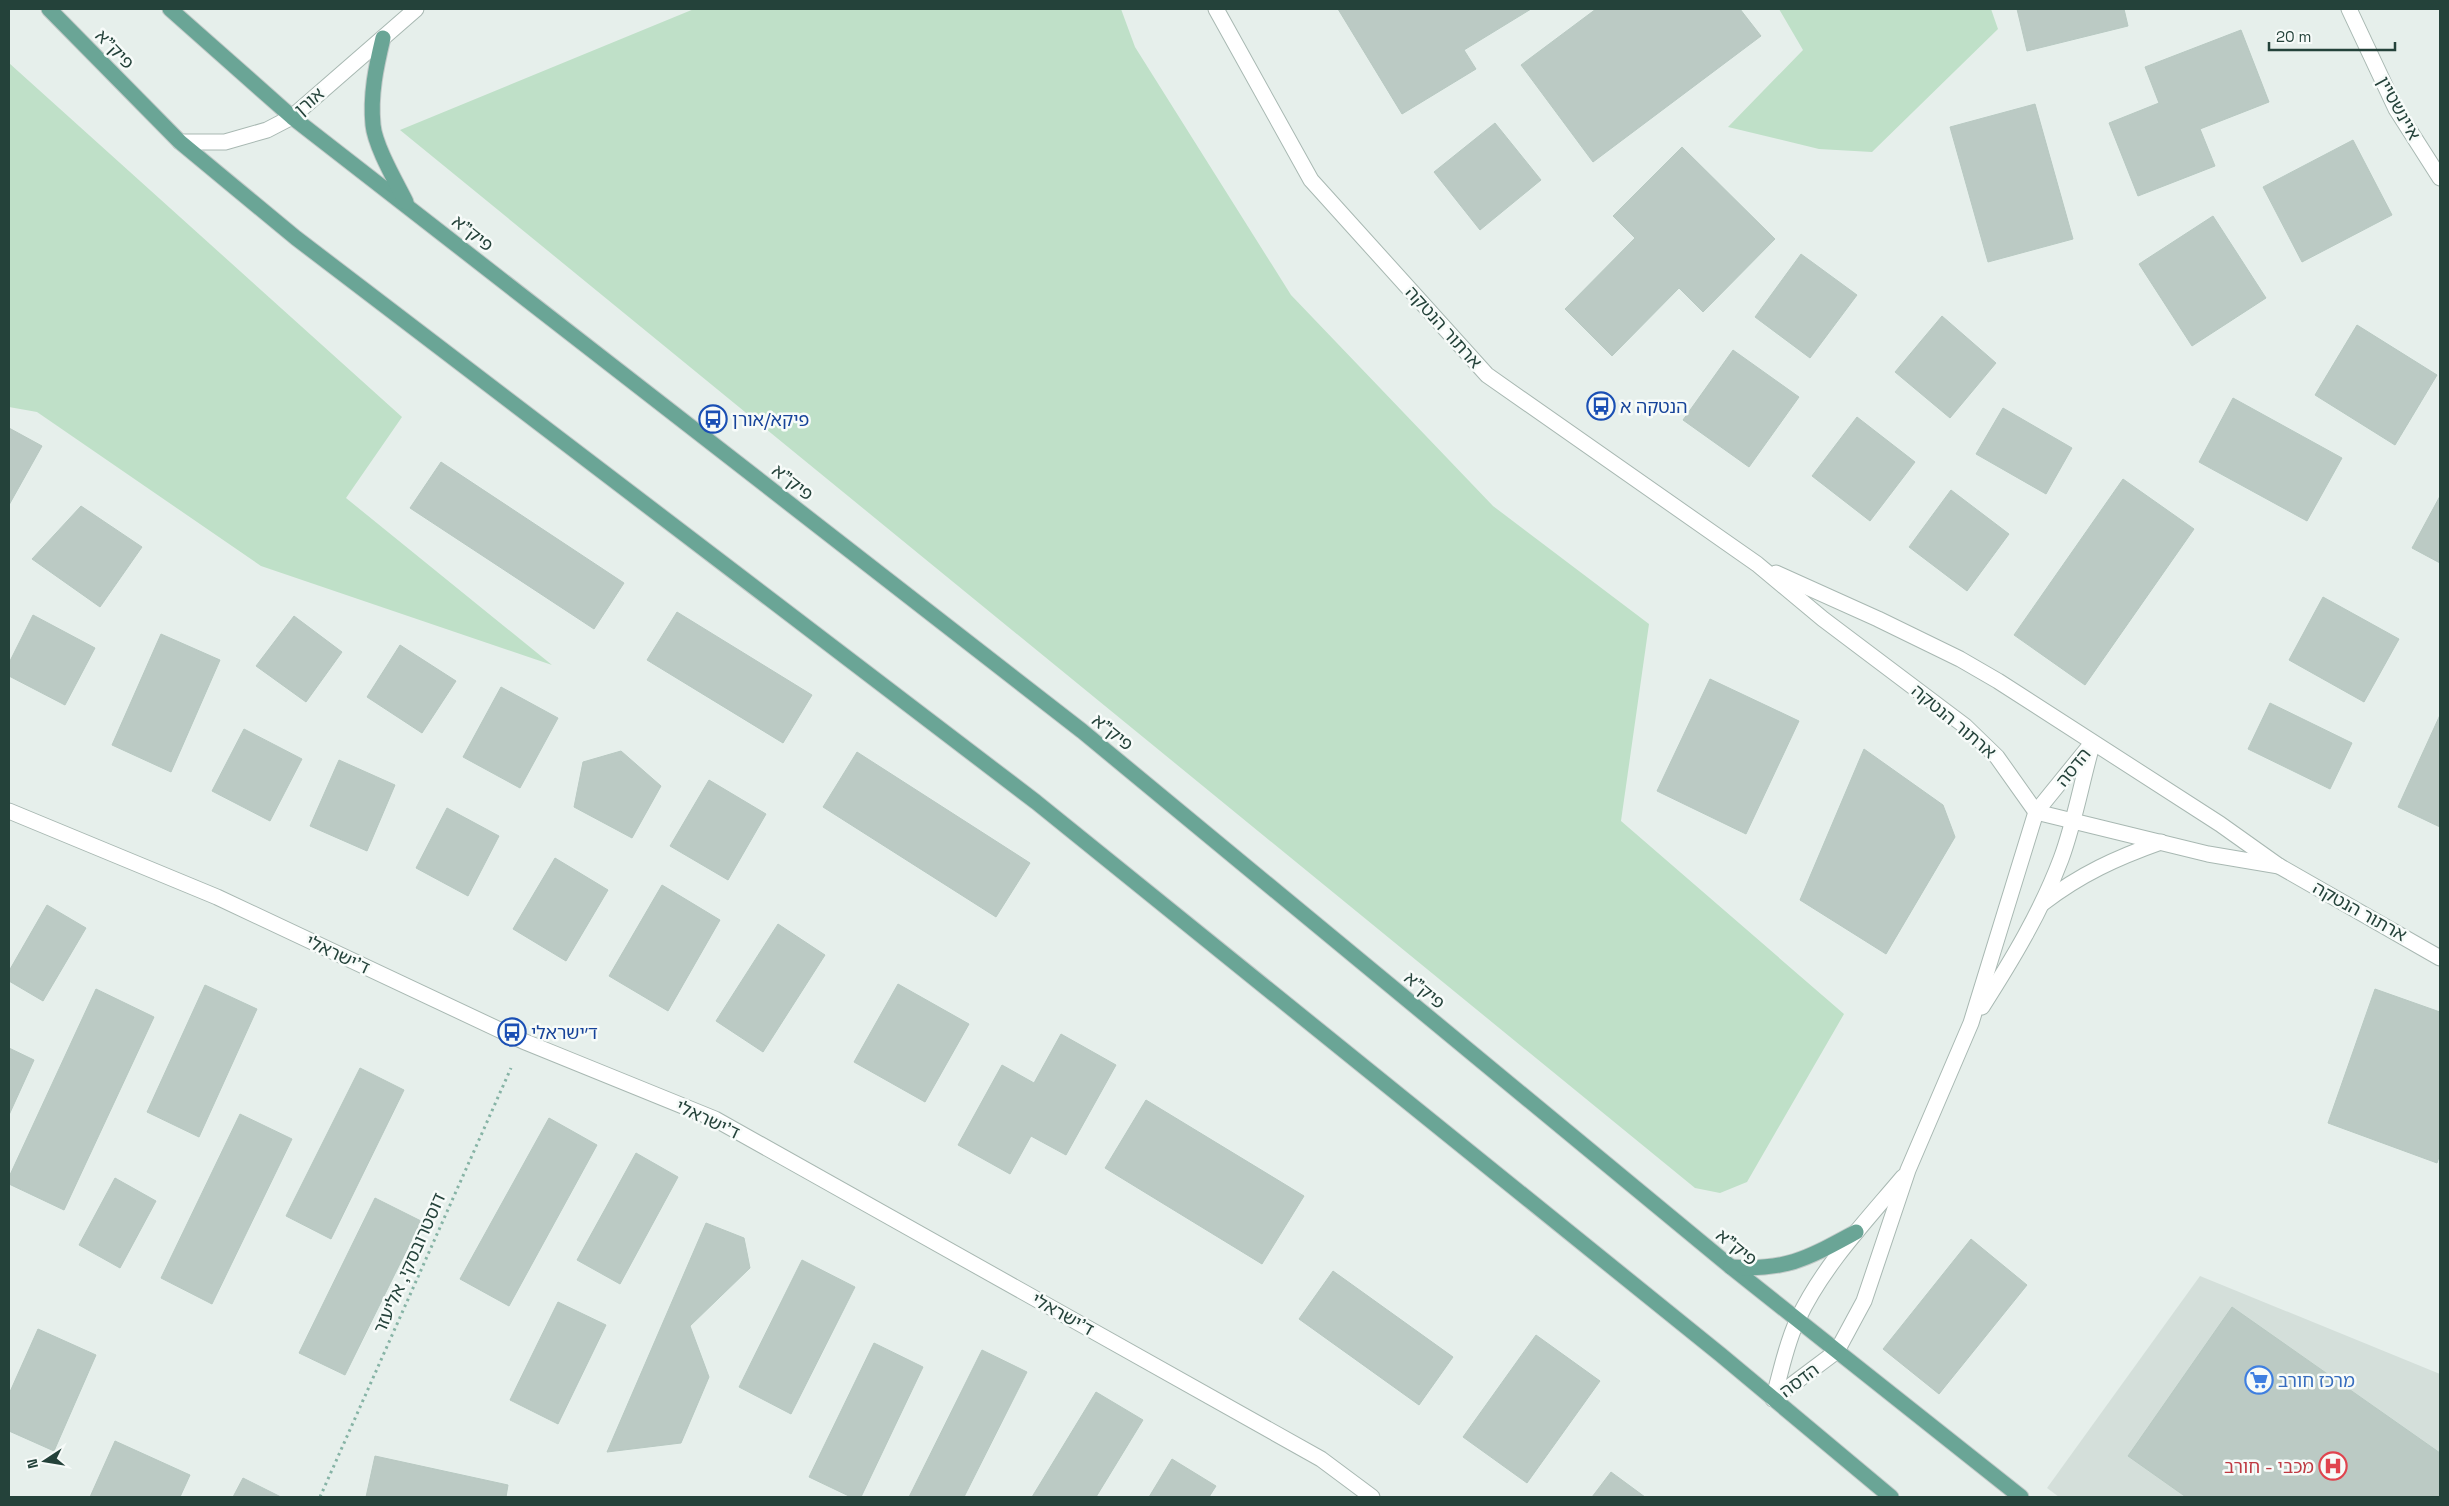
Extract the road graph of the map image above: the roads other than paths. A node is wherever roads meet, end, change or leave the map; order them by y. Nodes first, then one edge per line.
1 (49, 9) edge
2 (170, 9) edge
3 (416, 9) edge
4 (1216, 9) edge
5 (2349, 9) edge
6 (382, 38) junction
7 (292, 117) junction
8 (180, 142) junction
9 (2440, 178) edge
10 (408, 206) junction
11 (1757, 564) junction
12 (2092, 743) junction
13 (9, 811) edge
14 (2036, 812) junction
15 (2072, 821) junction
16 (2161, 842) junction
17 (2279, 866) junction
18 (2041, 905) junction
19 (2440, 958) edge
20 (1971, 1022) junction
21 (1908, 1170) junction
22 (1856, 1232) junction
23 (1731, 1267) junction
24 (1798, 1320) junction
25 (1837, 1351) junction
26 (1773, 1399) junction
27 (1372, 1497) edge
28 (1891, 1497) edge
29 (2022, 1497) edge

1 - 8 main road, פיק"א
2 - 7 main road, פיק"א
3 - 6 street, אורן
4 - 11 street, ארתור הנטקה
5 - 9 street, איינשטיין
6 - 7 street, אורן
6 - 10 main road
7 - 8 street, אורן
7 - 10 main road, פיק"א
8 - 26 main road, פיק"א
10 - 23 main road, פיק"א
11 - 12 street, ארתור הנטקה
11 - 14 street, ארתור הנטקה
12 - 14 street, הדסה
12 - 15 street, הדסה
12 - 17 street, ארתור הנטקה
13 - 27 street, ד'ישראלי
14 - 15 street, ארתור הנטקה
14 - 20 street, הדסה
15 - 16 street, ארתור הנטקה
15 - 18 street, הדסה
16 - 17 street, ארתור הנטקה
16 - 18 street
17 - 19 street, ארתור הנטקה
18 - 20 street, הדסה
20 - 21 street, הדסה
21 - 22 street, הדסה
21 - 25 street, הדסה
22 - 23 main road
22 - 24 street, הדסה
23 - 24 main road, פיק"א
24 - 25 main road, פיק"א
24 - 26 street, הדסה
25 - 26 street, הדסה
25 - 29 main road, פיק"א
26 - 28 main road, פיק"א

